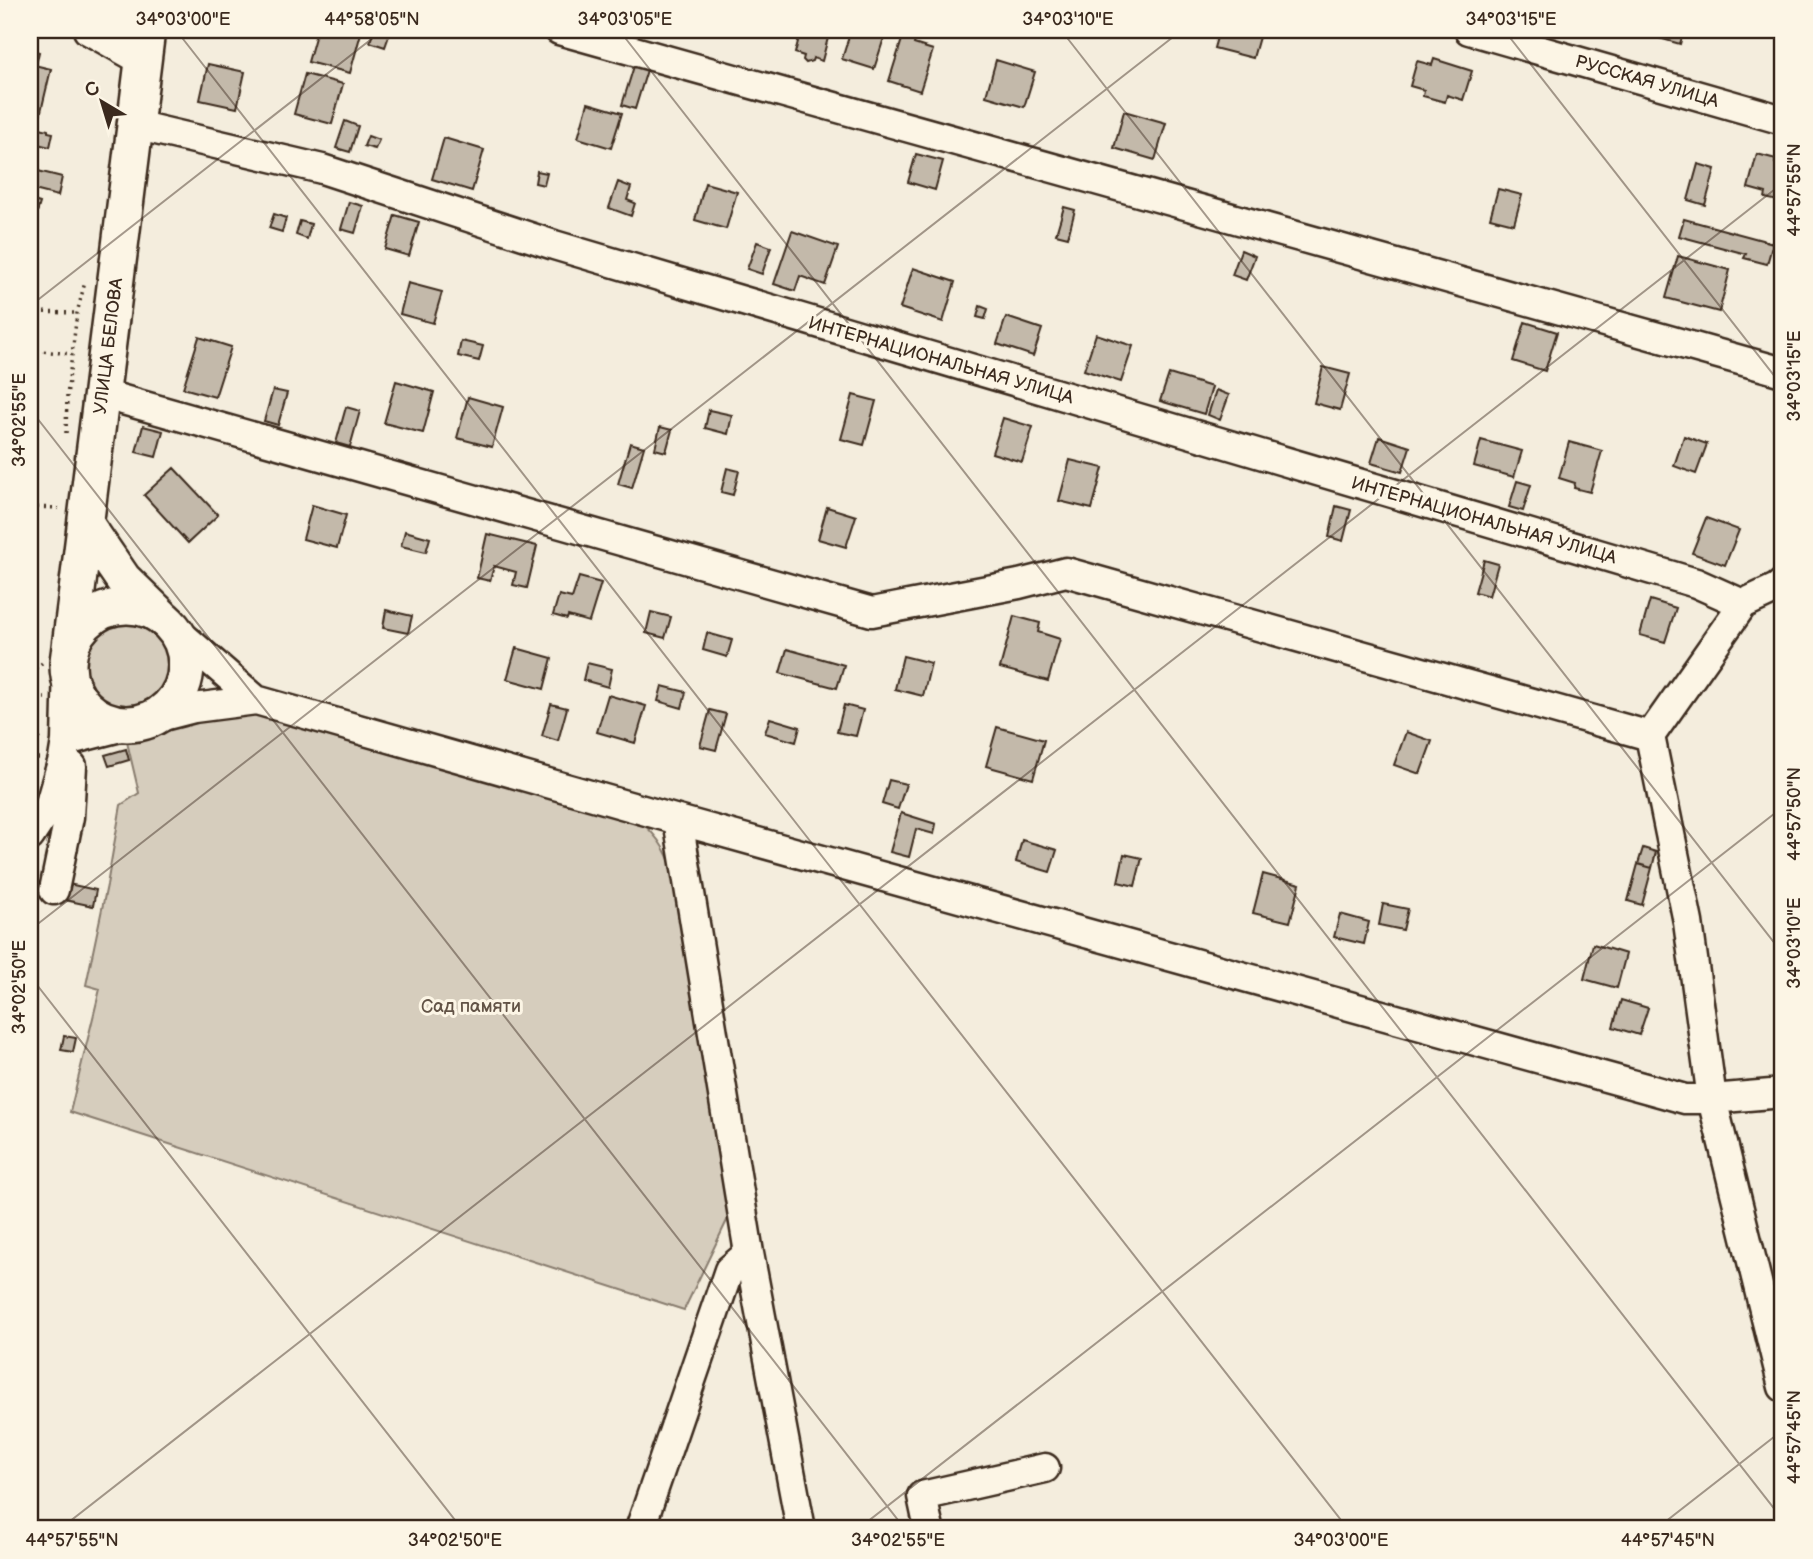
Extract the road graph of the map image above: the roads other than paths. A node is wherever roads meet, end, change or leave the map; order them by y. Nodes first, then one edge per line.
1 (88, 30) edge
2 (559, 30) edge
3 (1469, 30) edge
4 (145, 45) edge
5 (1783, 120) edge
6 (135, 125) junction
7 (1783, 372) edge
8 (102, 394) junction
9 (75, 517) junction
10 (1783, 583) edge
11 (1743, 604) junction
12 (172, 627) junction
13 (68, 663) junction
14 (256, 700) junction
15 (148, 720) junction
16 (1650, 736) junction
17 (70, 740) junction
18 (678, 820) junction
19 (30, 836) edge
20 (54, 890) dead end
21 (1783, 1093) edge
22 (1712, 1099) junction
23 (749, 1253) junction
24 (1783, 1387) edge
25 (1045, 1468) dead end
26 (640, 1529) edge
27 (801, 1529) edge
28 (929, 1529) edge

1 - 4 street
2 - 7 street
3 - 5 street, РУССКАЯ УЛИЦА
4 - 6 main road, УЛИЦА БЕЛОВА
6 - 8 main road, УЛИЦА БЕЛОВА
6 - 11 street, ИНТЕРНАЦИОНАЛЬНАЯ УЛИЦА
8 - 9 main road, УЛИЦА БЕЛОВА
8 - 16 street
9 - 12 main road
9 - 13 main road, УЛИЦА БЕЛОВА
10 - 11 street
11 - 16 street
12 - 13 main road
12 - 14 street
12 - 15 main road
13 - 15 main road
13 - 17 street
14 - 15 street
14 - 18 street
15 - 17 street
16 - 22 street
17 - 19 street
17 - 20 street
18 - 22 street
18 - 23 street
21 - 22 street
22 - 24 street
23 - 26 street
23 - 27 street
25 - 28 street

